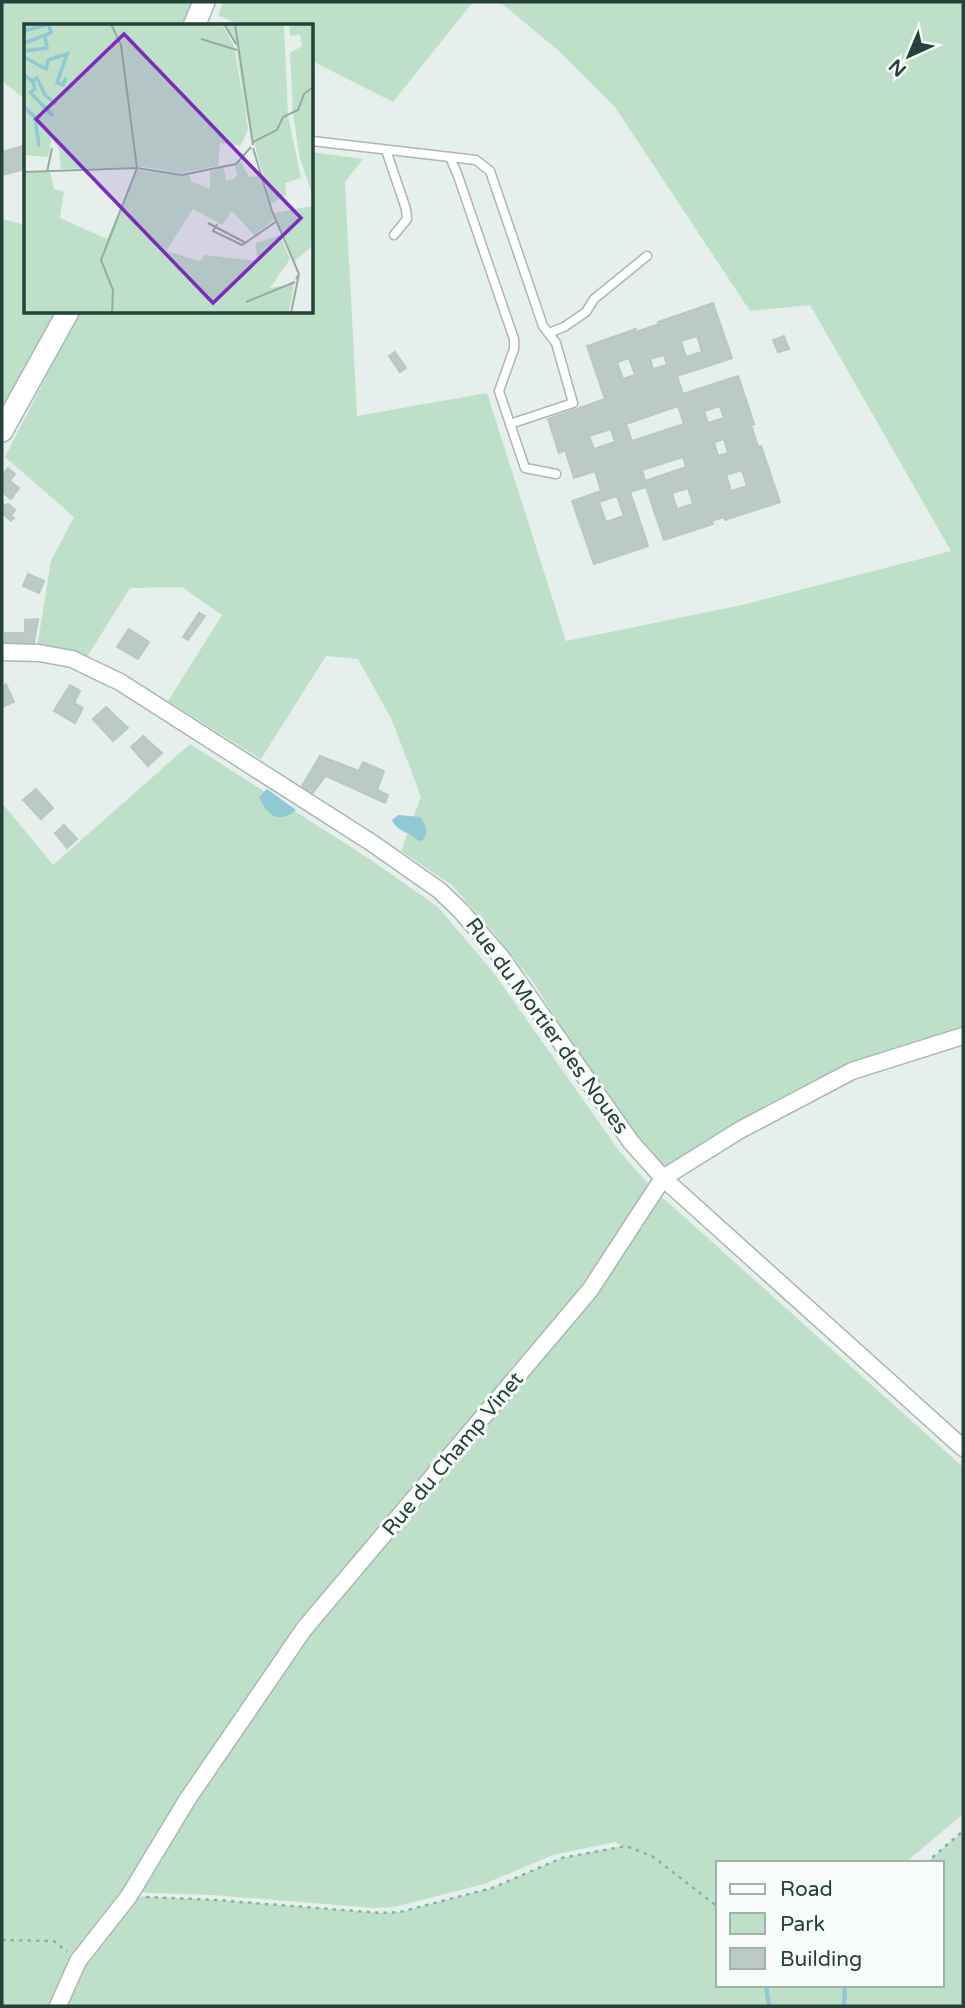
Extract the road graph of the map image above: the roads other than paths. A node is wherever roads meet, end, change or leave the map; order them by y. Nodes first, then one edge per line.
1 (204, 2) edge
2 (195, 24) edge
3 (313, 141) edge
4 (386, 150) junction
5 (450, 157) junction
6 (394, 235) dead end
7 (646, 256) dead end
8 (67, 313) edge
9 (549, 333) junction
10 (510, 424) junction
11 (2, 431) edge
12 (555, 474) dead end
13 (2, 652) edge
14 (963, 1036) edge
15 (663, 1178) junction
16 (963, 1448) edge
17 (58, 2006) edge

1 - 2 main road
3 - 4 lane
4 - 5 lane
4 - 6 lane
5 - 9 lane
5 - 10 lane
7 - 9 lane
8 - 11 main road
9 - 10 lane
10 - 12 lane
13 - 15 street, Rue du Mortier des Noues
14 - 15 street, Rue du Champ Vinet
15 - 16 street, Rue du Mortier des Noues
15 - 17 street, Rue du Champ Vinet

